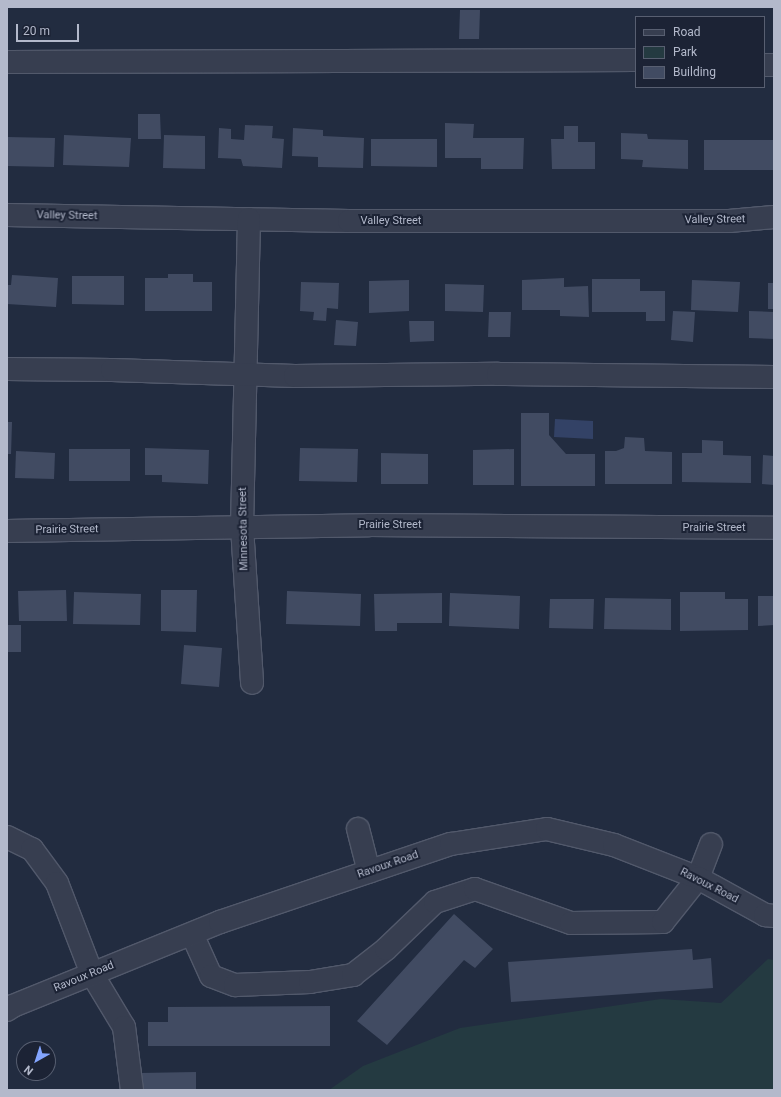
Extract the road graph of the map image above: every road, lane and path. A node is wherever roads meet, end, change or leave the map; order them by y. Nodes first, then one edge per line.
1 (635, 60) edge
2 (7, 62) edge
3 (7, 215) edge
4 (774, 217) edge
5 (249, 219) junction
6 (7, 369) edge
7 (246, 374) junction
8 (774, 377) edge
9 (242, 527) junction
10 (774, 528) edge
11 (7, 531) edge
12 (252, 683) dead end
13 (358, 829) dead end
14 (7, 837) edge
15 (711, 844) dead end
16 (369, 872) junction
17 (698, 878) junction
18 (774, 916) edge
19 (192, 934) junction
20 (92, 974) junction
21 (7, 1010) edge
22 (132, 1090) edge

1 - 2 street
3 - 5 street, Valley Street
4 - 5 street, Valley Street
5 - 7 street, Minnesota Street
6 - 7 street
7 - 8 street
7 - 9 street, Minnesota Street
9 - 10 street, Prairie Street
9 - 11 street, Prairie Street
9 - 12 street, Minnesota Street
13 - 16 street
14 - 20 street
15 - 17 street
16 - 17 street, Ravoux Road
16 - 19 street, Ravoux Road
17 - 18 street, Ravoux Road
17 - 19 street
19 - 20 street, Ravoux Road
20 - 21 street, Ravoux Road
20 - 22 street

